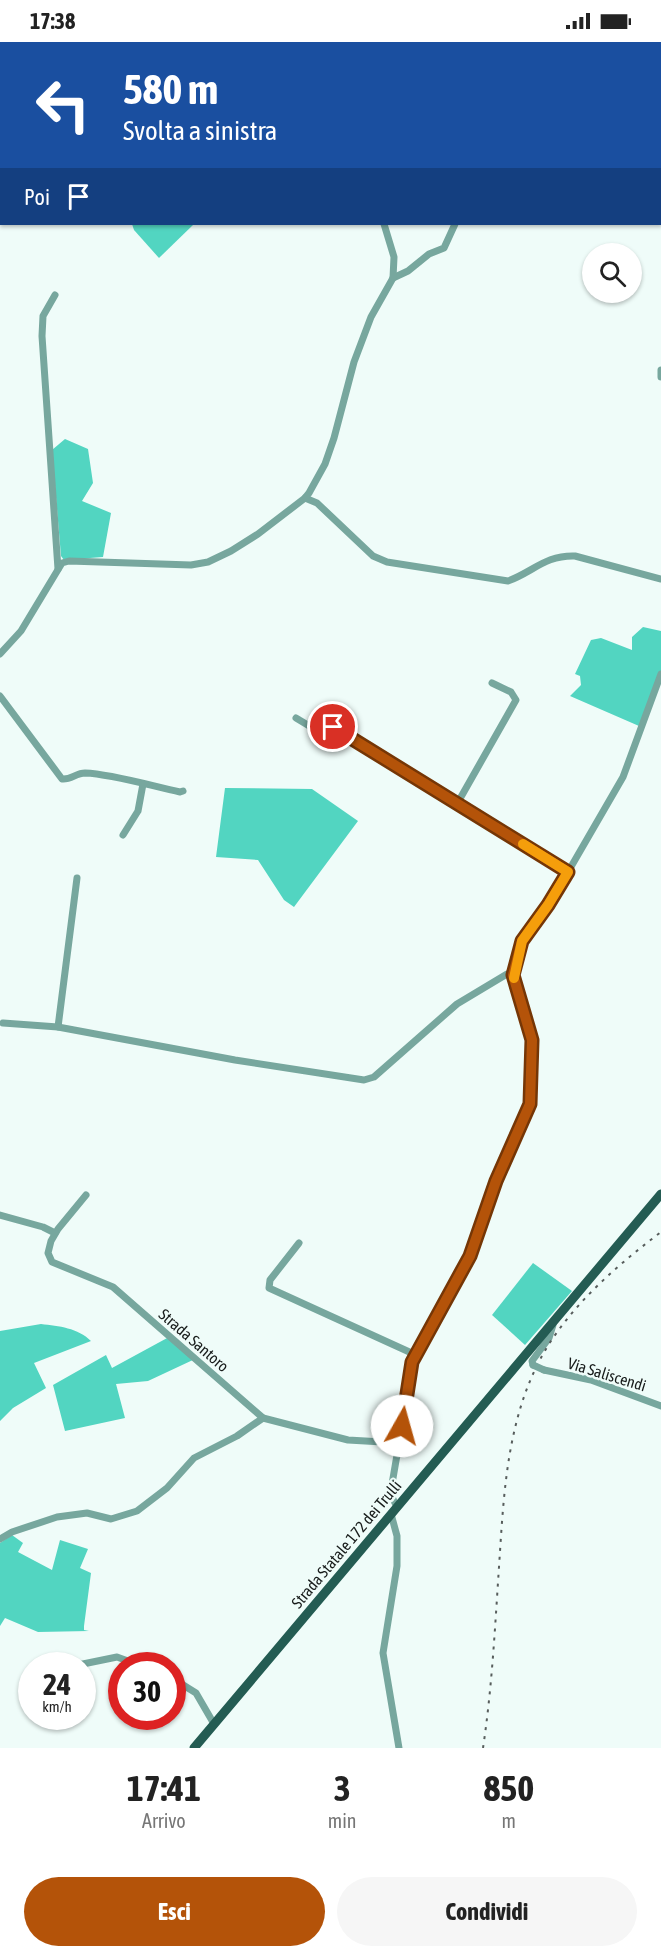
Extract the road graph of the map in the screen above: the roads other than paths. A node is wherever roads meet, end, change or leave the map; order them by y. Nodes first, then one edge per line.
1 (384, 225) edge
2 (455, 225) edge
3 (393, 278) junction
4 (55, 295) dead end
5 (661, 370) edge
6 (661, 377) edge
7 (305, 498) junction
8 (57, 569) junction
9 (661, 579) edge
10 (0, 654) edge
11 (661, 674) edge
12 (492, 683) dead end
13 (0, 696) edge
14 (296, 718) dead end
15 (143, 784) junction
16 (183, 791) dead end
17 (457, 804) junction
18 (123, 835) dead end
19 (568, 872) junction
20 (76, 878) dead end
21 (513, 975) junction
22 (3, 1023) dead end
23 (58, 1027) junction
24 (661, 1194) edge
25 (86, 1195) dead end
26 (0, 1215) edge
27 (55, 1233) junction
28 (299, 1243) dead end
29 (553, 1322) junction
30 (416, 1355) junction
31 (661, 1406) edge
32 (263, 1418) junction
33 (400, 1443) junction
34 (394, 1510) junction
35 (0, 1539) edge
36 (186, 1687) edge
37 (214, 1724) junction
38 (194, 1748) edge
39 (399, 1748) edge

1 - 3 street
2 - 3 street
3 - 7 street
4 - 8 street
5 - 6 street
7 - 8 street
7 - 9 street
8 - 10 street
11 - 19 street
12 - 17 street
13 - 15 street
14 - 17 street
15 - 16 street
15 - 18 street
17 - 19 street
19 - 21 street
20 - 23 street
21 - 23 street
21 - 30 street
22 - 23 street
24 - 29 main road, Strada Statale 172 dei Trulli
25 - 27 street
26 - 27 street
27 - 32 street, Strada Santoro
28 - 30 street
29 - 31 street, Via Saliscendi, bridge
29 - 34 main road, Strada Statale 172 dei Trulli
30 - 33 street
32 - 33 street, Strada Santoro
32 - 35 street
33 - 34 street
34 - 37 main road, Strada Statale 172 dei Trulli
34 - 39 street
36 - 37 street
37 - 38 main road, Strada Statale 172 dei Trulli

